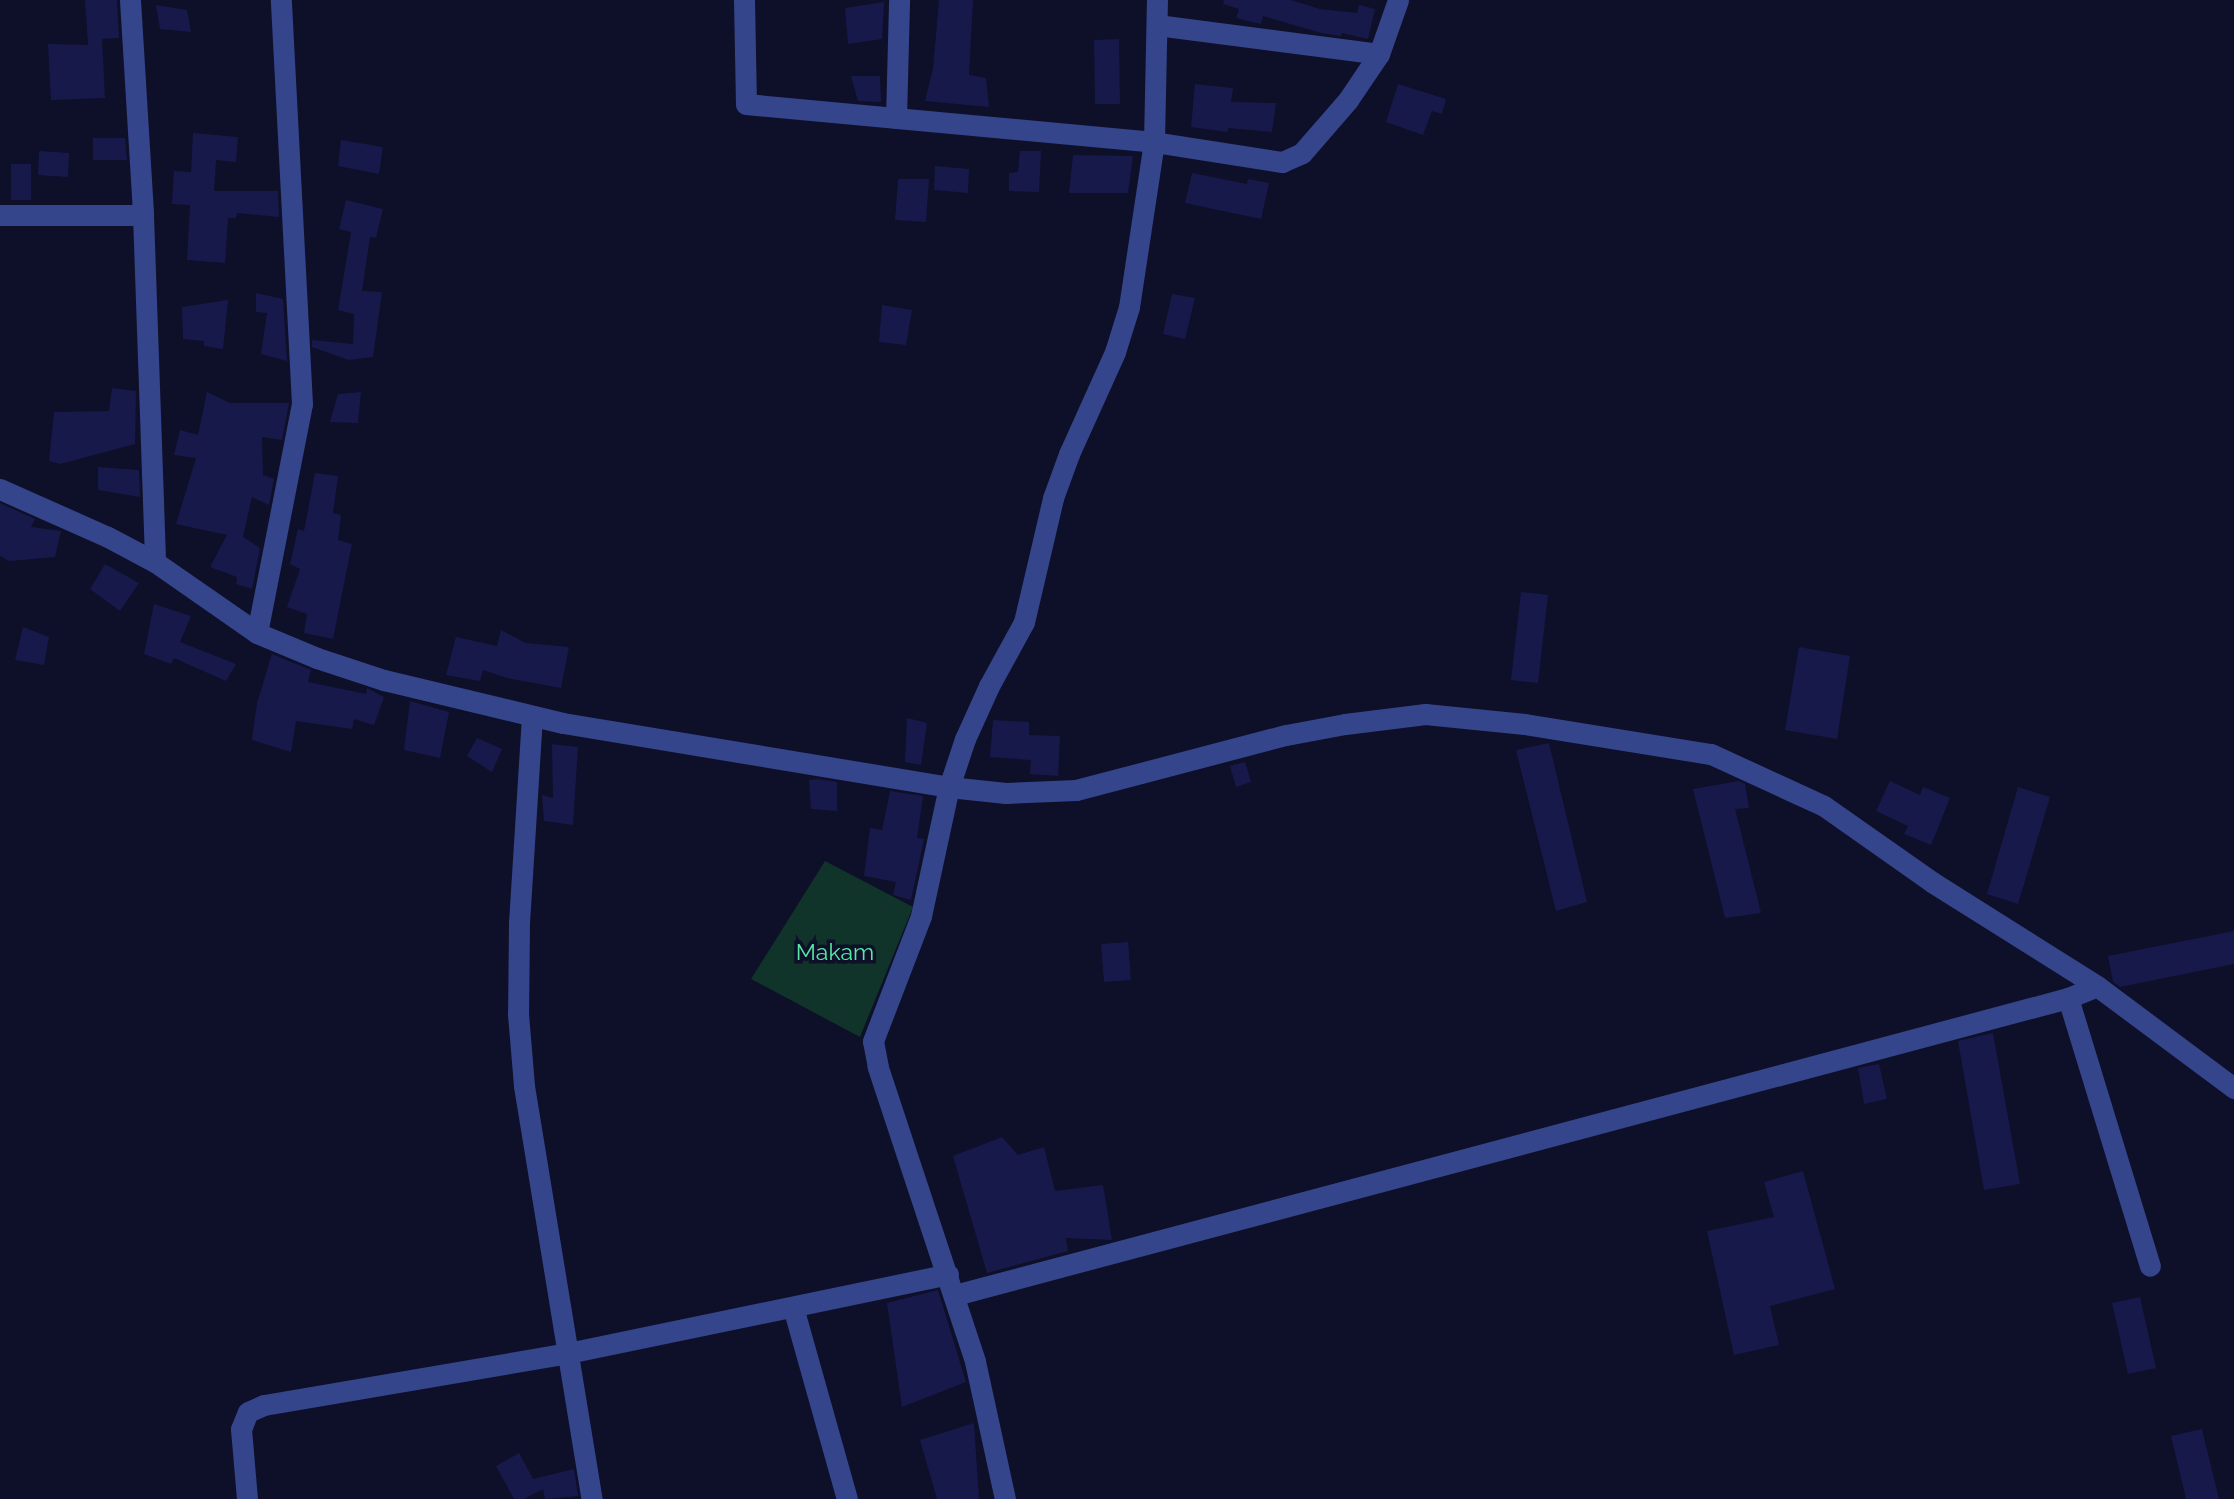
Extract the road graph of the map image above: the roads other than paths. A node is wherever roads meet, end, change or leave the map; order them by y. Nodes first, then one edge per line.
1 (130, 0) edge
2 (281, 0) edge
3 (744, 0) edge
4 (899, 0) edge
5 (1157, 0) edge
6 (1398, 0) edge
7 (1157, 25) junction
8 (1378, 54) junction
9 (897, 118) junction
10 (1154, 142) junction
11 (0, 215) edge
12 (143, 215) junction
13 (0, 489) edge
14 (155, 562) junction
15 (257, 633) junction
16 (532, 716) junction
17 (949, 787) junction
18 (2097, 986) junction
19 (2068, 998) junction
20 (2234, 1088) edge
21 (2150, 1266) dead end
22 (948, 1274) junction
23 (955, 1295) junction
24 (793, 1307) junction
25 (568, 1353) junction
26 (247, 1499) edge
27 (592, 1499) edge
28 (847, 1499) edge
29 (1005, 1499) edge

1 - 12 street
2 - 15 street
3 - 9 street
4 - 9 street
5 - 7 street
6 - 8 street
7 - 8 street
7 - 10 street
8 - 10 street
9 - 10 street
10 - 17 street
11 - 12 street
12 - 14 street
13 - 14 street
14 - 15 street
15 - 16 street
16 - 17 street
16 - 25 street
17 - 18 street
17 - 22 street
18 - 19 street
18 - 20 street
19 - 21 street
19 - 23 street
22 - 23 street
22 - 24 street
23 - 29 street
24 - 25 street
24 - 28 street
25 - 26 street
25 - 27 street

